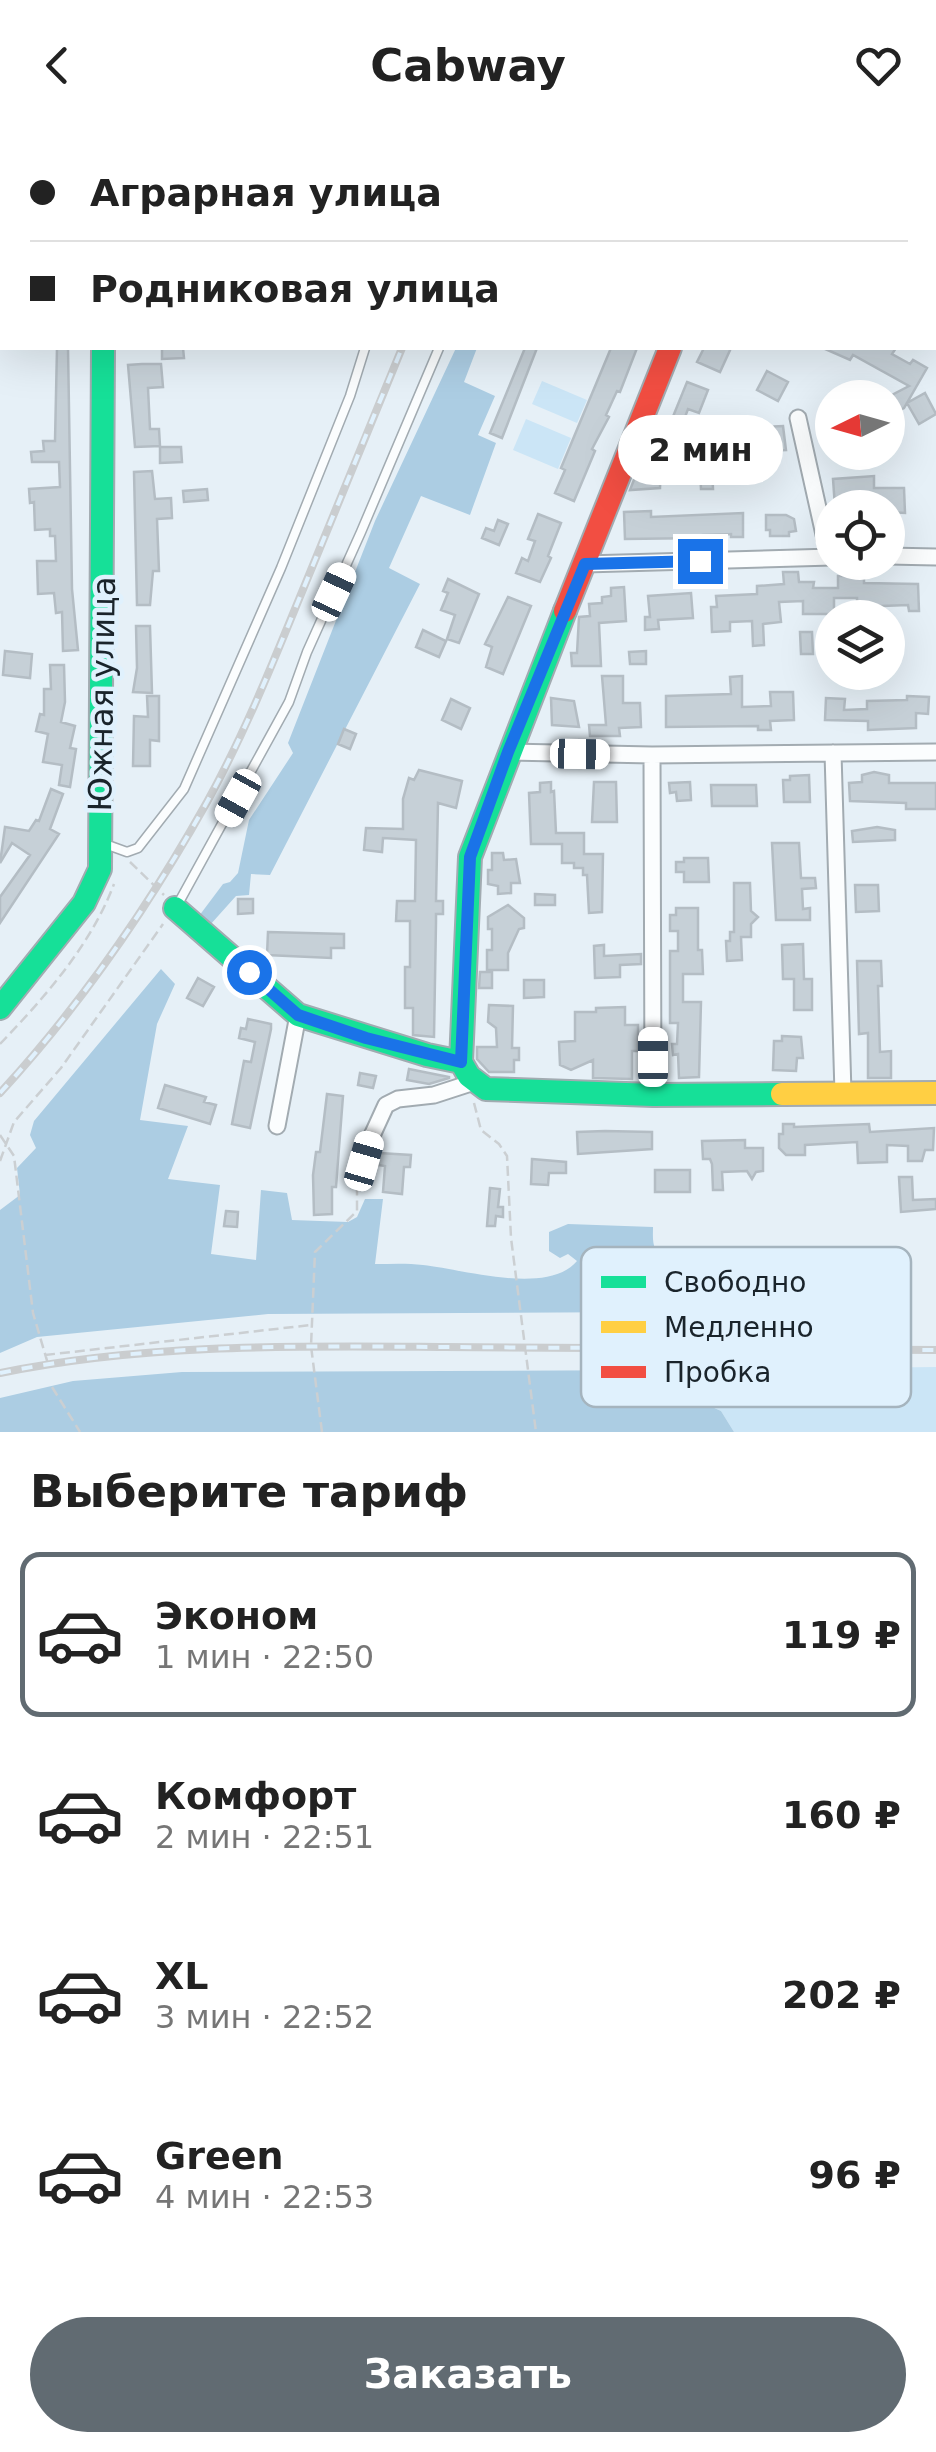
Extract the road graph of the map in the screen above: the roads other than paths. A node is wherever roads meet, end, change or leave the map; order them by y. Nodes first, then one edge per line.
1 (103, 350) edge
2 (364, 350) edge
3 (438, 350) edge
4 (669, 350) edge
5 (798, 418) dead end
6 (815, 490) edge
7 (905, 556) edge
8 (815, 557) edge
9 (936, 557) edge
10 (585, 564) junction
11 (508, 752) junction
12 (936, 752) edge
13 (833, 753) junction
14 (652, 755) junction
15 (100, 843) junction
16 (176, 908) joint
17 (0, 1008) edge
18 (298, 1015) junction
19 (461, 1062) junction
20 (474, 1082) junction
21 (936, 1092) edge
22 (653, 1094) junction
23 (843, 1094) junction
24 (278, 1126) dead end
25 (358, 1178) road end

1 - 15 street, Южная улица
2 - 15 lane
3 - 16 lane
4 - 10 street
5 - 6 street
7 - 9 street
8 - 10 street
10 - 11 street
11 - 14 street
11 - 19 street
12 - 13 street
13 - 14 street
13 - 23 street
14 - 22 street
15 - 17 street, Южная улица
16 - 18 street
18 - 19 street
18 - 24 street
19 - 20 street
20 - 22 street
20 - 25 street
21 - 23 street
22 - 23 street

